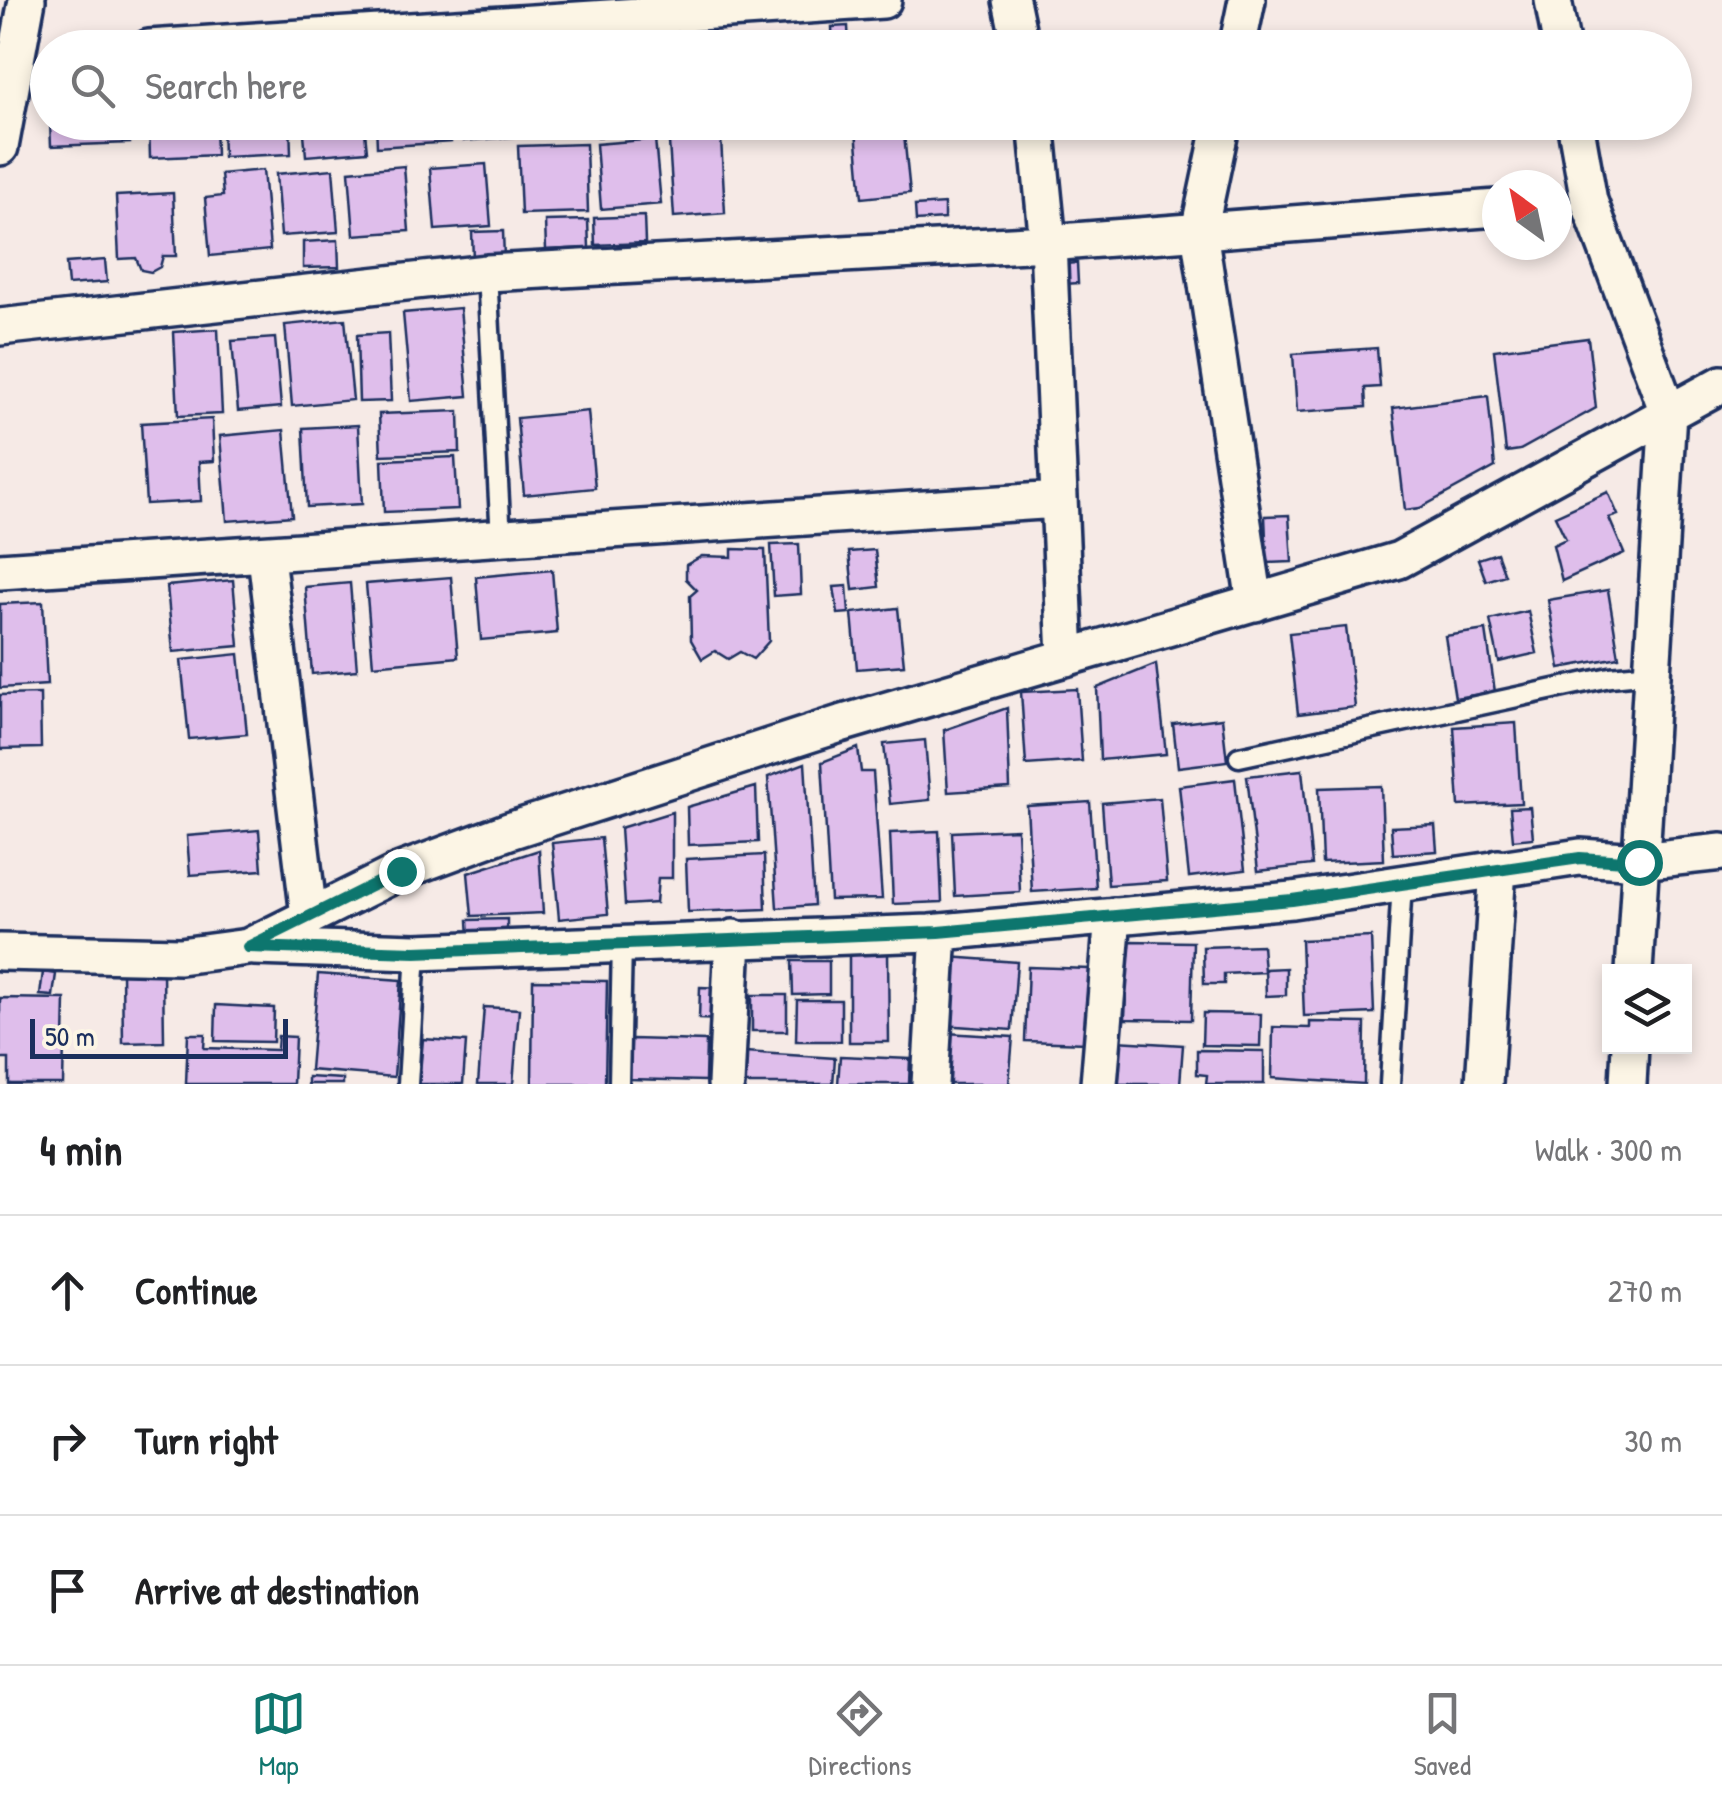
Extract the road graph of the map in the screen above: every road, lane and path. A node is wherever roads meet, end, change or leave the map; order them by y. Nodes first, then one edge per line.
1 (27, 0) edge
2 (883, 0) edge
3 (1010, 0) edge
4 (1247, 0) edge
5 (1553, 0) edge
6 (424, 30) edge
7 (1016, 30) edge
8 (1241, 30) edge
9 (1559, 30) edge
10 (22, 55) edge
11 (1038, 140) edge
12 (1218, 140) edge
13 (1575, 140) edge
14 (0, 147) edge
15 (1573, 202) edge
16 (1482, 209) edge
17 (1200, 231) junction
18 (1048, 243) junction
19 (486, 274) junction
20 (0, 327) edge
21 (1722, 384) edge
22 (1668, 412) junction
23 (1058, 500) junction
24 (501, 540) junction
25 (266, 556) junction
26 (0, 571) edge
27 (1254, 603) junction
28 (1066, 658) junction
29 (1651, 673) junction
30 (1239, 757) dead end
31 (1722, 852) edge
32 (1639, 862) junction
33 (1498, 868) junction
34 (1402, 883) junction
35 (309, 916) junction
36 (1113, 916) junction
37 (939, 932) junction
38 (732, 938) junction
39 (622, 943) junction
40 (248, 947) junction
41 (0, 952) edge
42 (416, 952) junction
43 (1634, 964) edge
44 (1630, 1054) edge
45 (408, 1084) edge
46 (619, 1084) edge
47 (726, 1084) edge
48 (930, 1084) edge
49 (1099, 1084) edge
50 (1390, 1084) edge
51 (1484, 1084) edge
52 (1628, 1084) edge

1 - 10 street
2 - 6 street
3 - 7 street
4 - 8 street
5 - 9 street
10 - 14 street
11 - 18 street
12 - 17 street
13 - 15 street
15 - 22 street
16 - 17 street
17 - 18 street
17 - 27 street
18 - 19 street
18 - 23 street
19 - 20 street
19 - 24 lane
21 - 22 street
22 - 27 street
22 - 29 street
23 - 24 street
23 - 28 street
24 - 25 street
25 - 26 street
25 - 35 street
27 - 28 street
28 - 35 street
29 - 30 lane
29 - 32 street
31 - 32 street
32 - 33 street
32 - 43 street
33 - 34 street
33 - 51 street
34 - 36 street
34 - 50 lane
35 - 40 street
36 - 37 street
36 - 49 street
37 - 38 street
37 - 48 street
38 - 39 street
38 - 47 street
39 - 42 street
39 - 46 lane
40 - 41 street
40 - 42 street
42 - 45 lane
44 - 52 street

